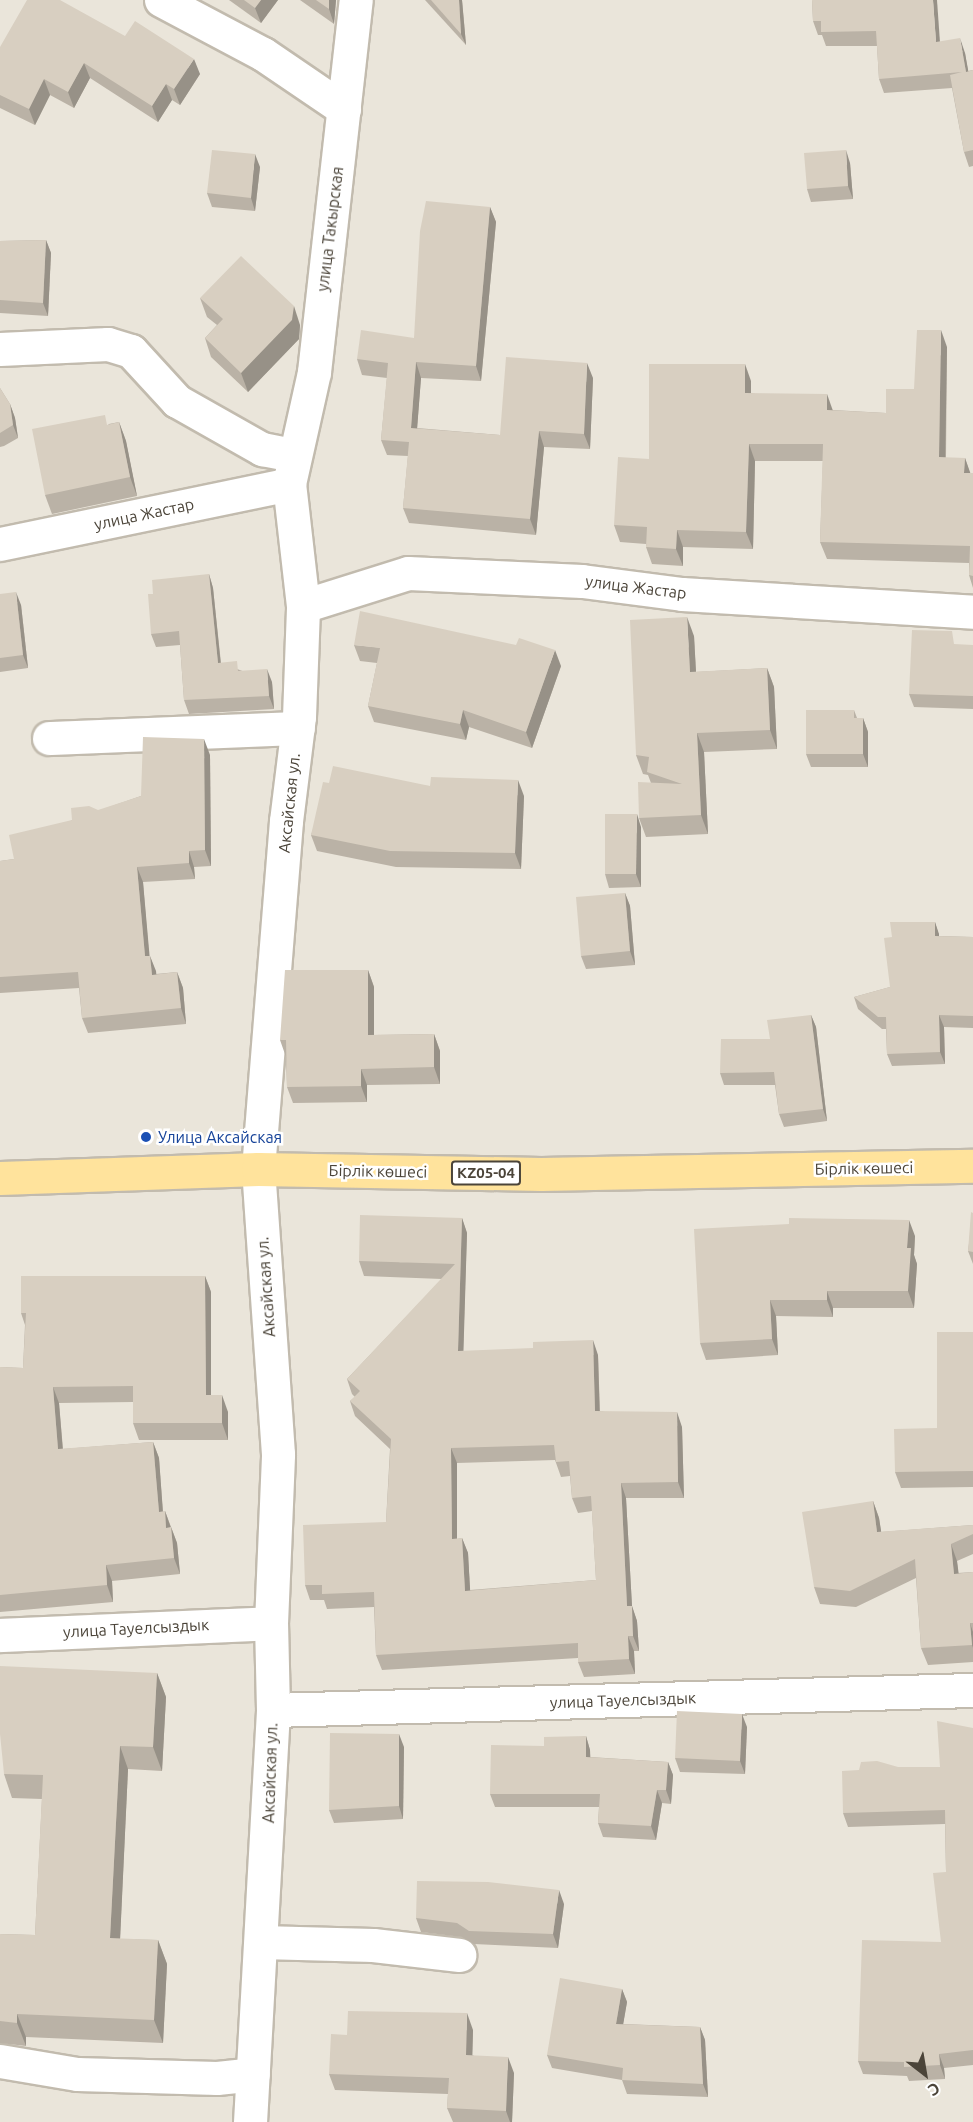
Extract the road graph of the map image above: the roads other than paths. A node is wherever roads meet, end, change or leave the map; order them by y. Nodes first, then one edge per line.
1 (161, 0) edge
2 (356, 0) edge
3 (344, 109) junction
4 (0, 349) edge
5 (291, 470) junction
6 (0, 544) edge
7 (303, 606) junction
8 (973, 612) edge
9 (298, 728) junction
10 (49, 738) dead end
11 (973, 1166) edge
12 (258, 1169) junction
13 (0, 1178) edge
14 (271, 1623) junction
15 (0, 1635) edge
16 (973, 1690) edge
17 (273, 1710) junction
18 (261, 1942) junction
19 (459, 1955) dead end
20 (0, 2061) edge
21 (253, 2074) junction
22 (250, 2122) edge

1 - 3 street
2 - 3 street, улица Такырская
3 - 5 street, улица Такырская
4 - 5 street
5 - 6 street, улица Жастар
5 - 7 street, Аксайская ул.
7 - 8 street, улица Жастар
7 - 9 street, Аксайская ул.
9 - 10 street
9 - 12 street, Аксайская ул.
11 - 12 main road, Бірлік көшесі / KZ05-04
12 - 13 main road, Бірлік көшесі / KZ05-04
12 - 14 street, Аксайская ул.
14 - 15 street, улица Тауелсыздык
14 - 17 street, Аксайская ул.
16 - 17 street, улица Тауелсыздык
17 - 18 street, Аксайская ул.
18 - 19 street
18 - 21 street, Аксайская ул.
20 - 21 street
21 - 22 street, Аксайская ул.

